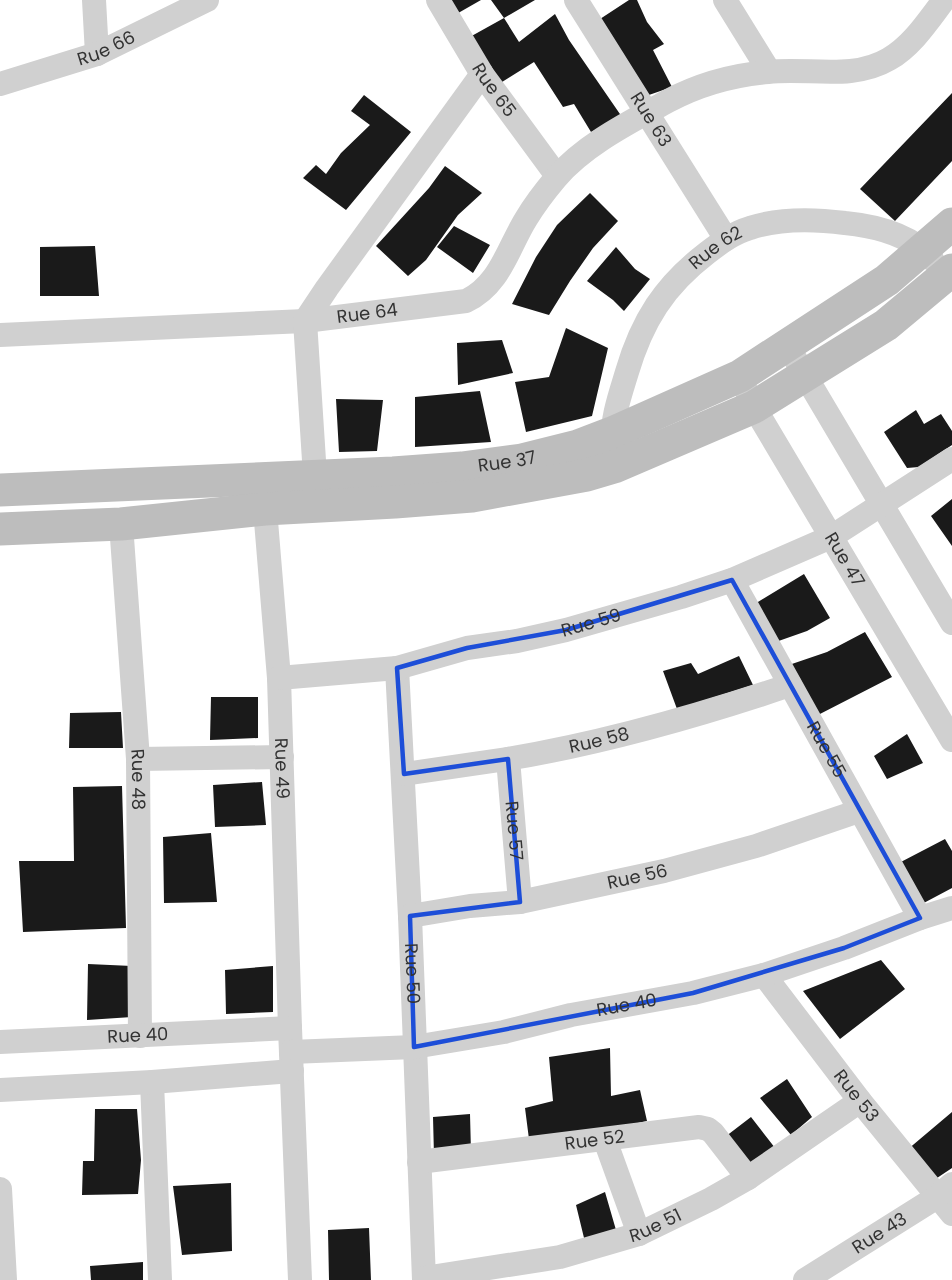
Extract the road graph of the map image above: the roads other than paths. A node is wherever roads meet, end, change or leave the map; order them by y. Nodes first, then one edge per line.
1 (94, 0) edge
2 (207, 0) edge
3 (438, 0) edge
4 (576, 0) edge
5 (725, 0) edge
6 (945, 0) edge
7 (97, 54) junction
8 (769, 71) junction
9 (482, 74) junction
10 (0, 84) edge
11 (646, 113) junction
12 (557, 176) junction
13 (952, 224) edge
14 (726, 238) junction
15 (924, 250) junction
16 (949, 272) edge
17 (305, 321) junction
18 (0, 335) edge
19 (787, 345) junction
20 (740, 376) junction
21 (806, 377) junction
22 (754, 407) junction
23 (612, 433) junction
24 (952, 459) edge
25 (614, 467) junction
26 (315, 476) junction
27 (0, 490) edge
28 (883, 504) junction
29 (265, 509) junction
30 (121, 524) junction
31 (0, 529) edge
32 (831, 537) junction
33 (732, 580) junction
34 (952, 624) edge
35 (397, 668) junction
36 (279, 678) junction
37 (790, 685) junction
38 (952, 740) edge
39 (282, 757) junction
40 (138, 759) junction
41 (508, 759) junction
42 (404, 774) junction
43 (859, 811) junction
44 (520, 902) junction
45 (952, 908) edge
46 (410, 916) junction
47 (920, 918) junction
48 (764, 975) junction
49 (140, 1036) junction
50 (0, 1042) edge
51 (414, 1047) junction
52 (291, 1050) junction
53 (152, 1082) junction
54 (0, 1090) edge
55 (860, 1101) junction
56 (605, 1140) junction
57 (418, 1162) junction
58 (748, 1178) junction
59 (0, 1189) edge
60 (947, 1198) edge
61 (1, 1213) edge
62 (639, 1234) junction
63 (424, 1279) edge
64 (5, 1280) edge
65 (160, 1280) edge
66 (300, 1280) edge
67 (805, 1280) edge

1 - 7 street
2 - 7 street, Rue 66
3 - 9 street, Rue 65
4 - 11 street, Rue 63
5 - 8 street
6 - 8 street, Rue 64
7 - 10 street, Rue 66
8 - 11 street, Rue 64
9 - 12 street, Rue 65
9 - 17 street
11 - 12 street, Rue 64
11 - 14 street, Rue 63
12 - 17 street, Rue 64
13 - 15 street, Rue 37
14 - 15 street, Rue 62
14 - 23 street, Rue 62
15 - 16 street, Rue 62
15 - 19 street, Rue 37
16 - 21 street, Rue 37
17 - 18 street, Rue 64
17 - 26 street
19 - 20 street, Rue 37
19 - 21 street
20 - 22 street, Rue 47
20 - 23 street, Rue 37
21 - 22 street, Rue 37
21 - 28 street
22 - 25 street, Rue 37
22 - 32 street, Rue 47
23 - 25 street, Rue 62
23 - 26 street, Rue 37
24 - 28 street, Rue 59
25 - 29 street, Rue 37
26 - 27 street, Rue 37
28 - 32 street, Rue 59
28 - 34 street
29 - 30 street, Rue 37
29 - 36 street, Rue 49
30 - 31 street, Rue 37
30 - 40 street, Rue 48
32 - 33 street, Rue 59
32 - 38 street, Rue 47
33 - 35 street, Rue 59
33 - 37 street, Rue 55
35 - 36 street, Rue 59
35 - 42 street, Rue 50
36 - 39 street, Rue 49
37 - 41 street, Rue 58
37 - 43 street, Rue 55
39 - 40 street
39 - 52 street, Rue 49
40 - 49 street, Rue 48
41 - 42 street, Rue 58
41 - 44 street, Rue 57
42 - 46 street, Rue 50
43 - 44 street, Rue 56
43 - 47 street, Rue 55
44 - 46 street, Rue 56
45 - 47 street, Rue 40
46 - 51 street, Rue 50
47 - 48 street, Rue 40
48 - 51 street, Rue 40
48 - 55 street, Rue 53
49 - 50 street, Rue 40
49 - 52 street, Rue 40
51 - 52 street, Rue 40
51 - 57 street, Rue 50
52 - 53 street, Rue 40
52 - 66 street, Rue 49
53 - 54 street, Rue 40
53 - 65 street
55 - 58 street, Rue 51
55 - 60 street, Rue 53
56 - 57 street, Rue 52
56 - 58 street, Rue 52
56 - 62 street
57 - 63 street, Rue 50
58 - 62 street, Rue 51
59 - 61 street
60 - 67 street, Rue 43
61 - 64 street
62 - 63 street, Rue 51

